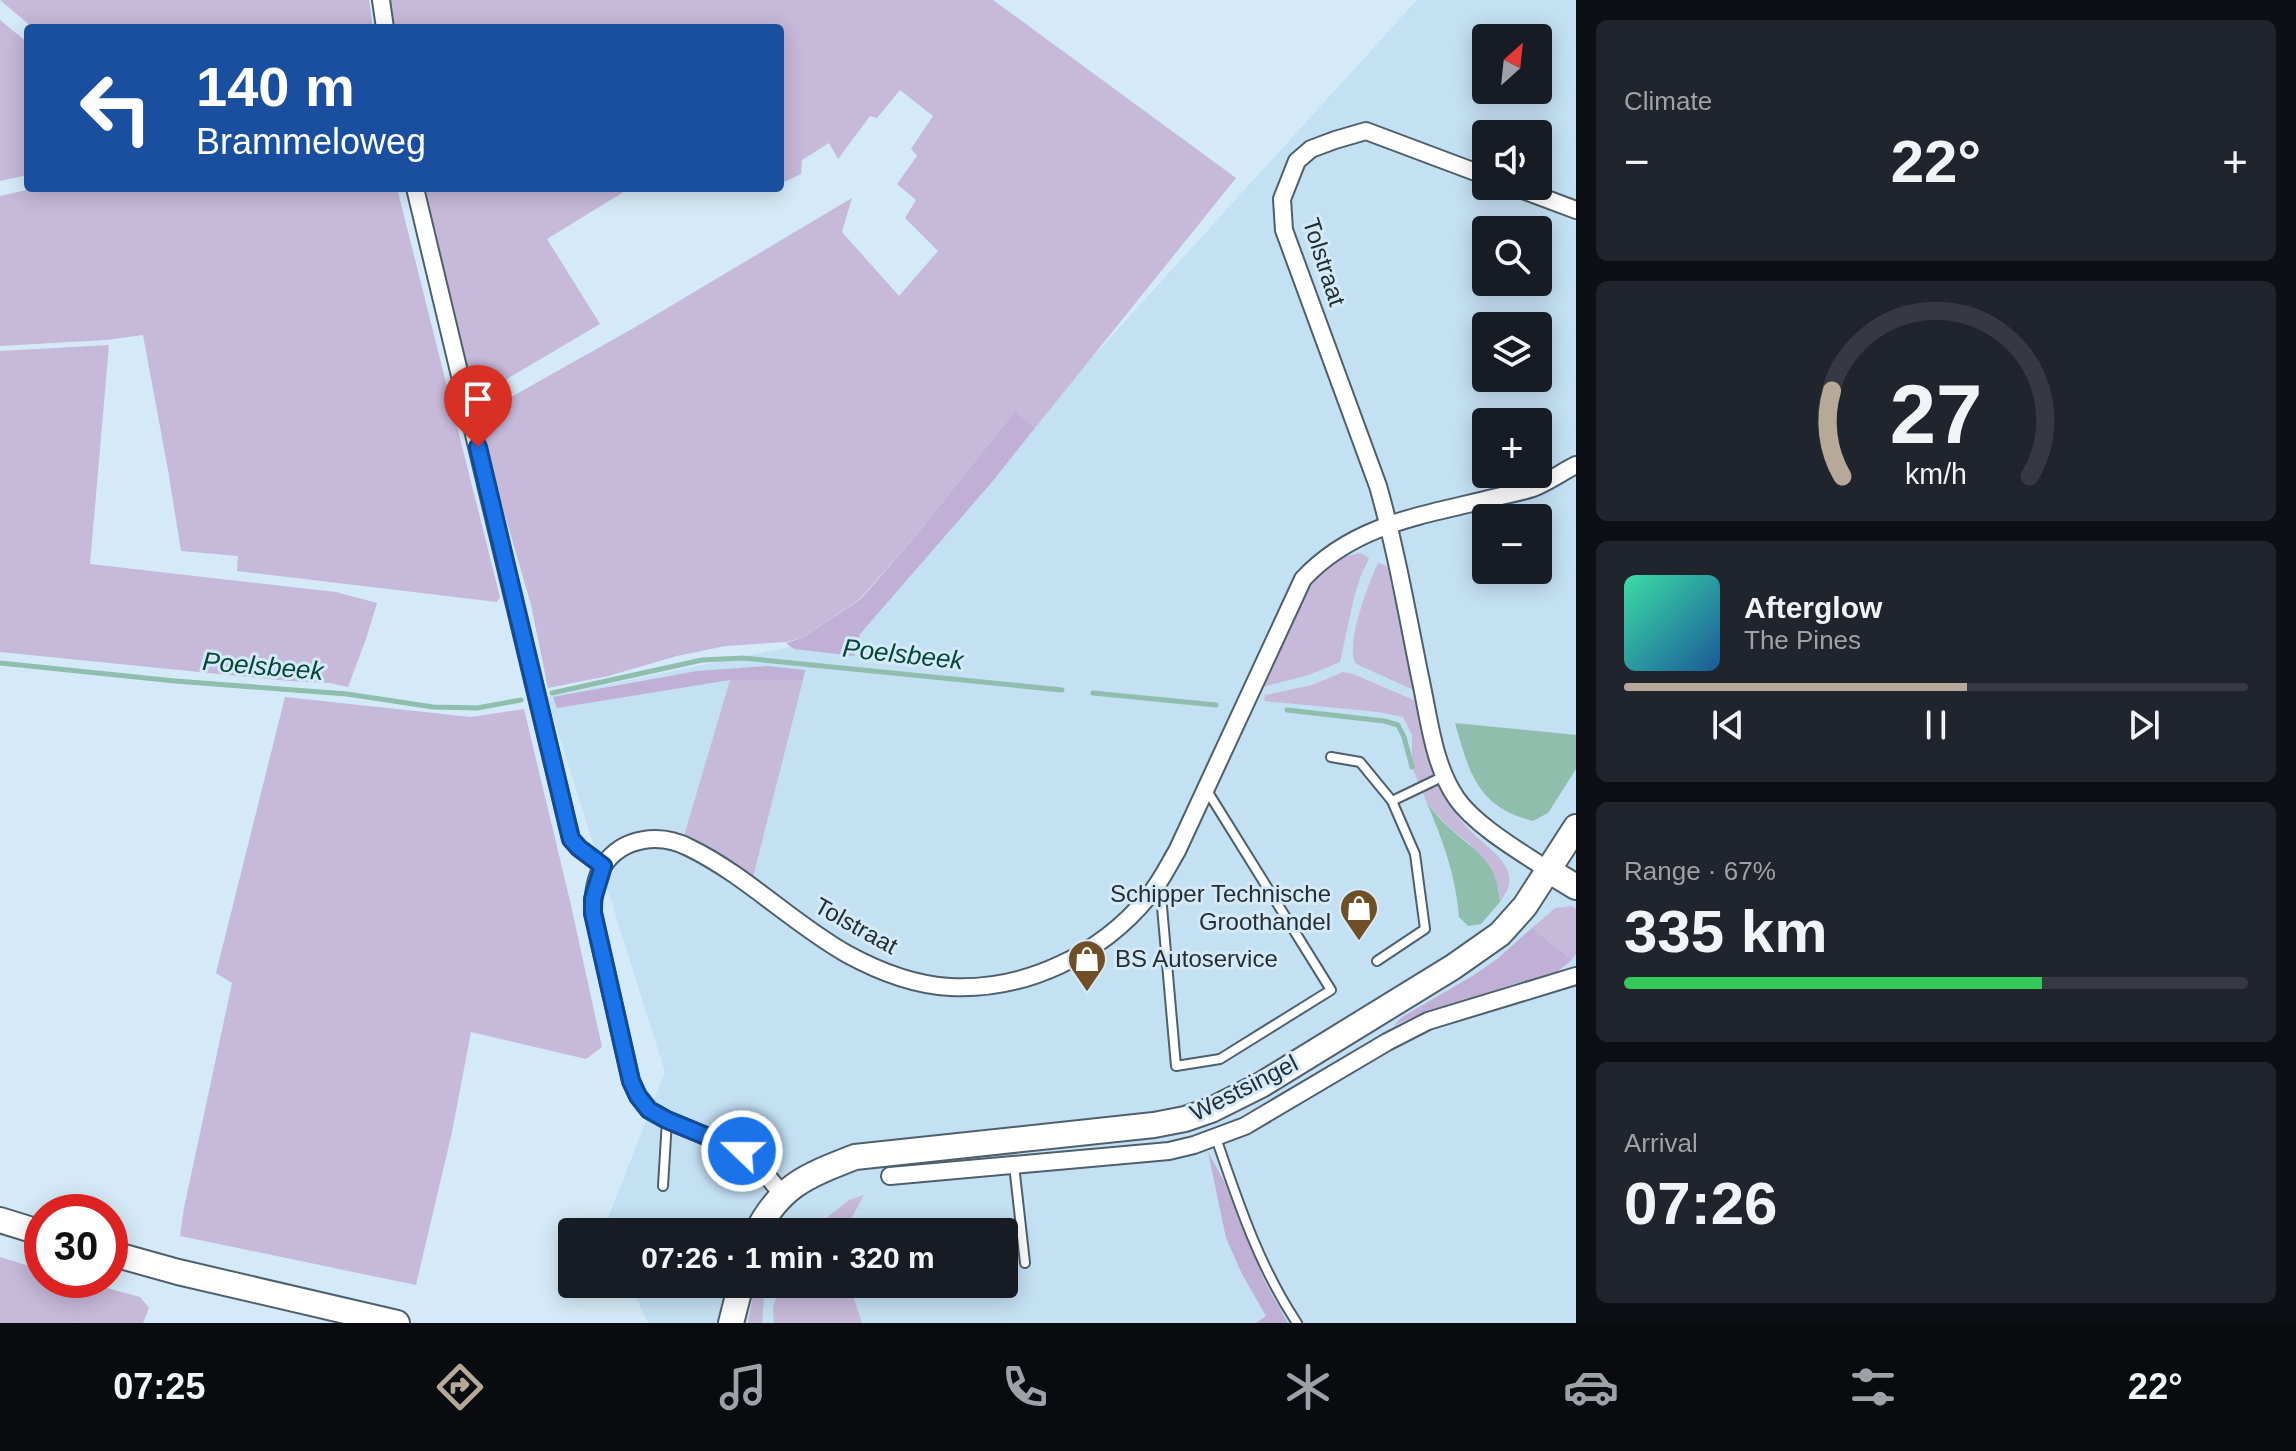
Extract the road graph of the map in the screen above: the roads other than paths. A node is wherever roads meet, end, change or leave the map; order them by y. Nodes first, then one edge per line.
1 (381, 0) edge
2 (384, 24) edge
3 (1472, 171) edge
4 (416, 192) edge
5 (1549, 200) edge
6 (1576, 210) edge
7 (1576, 465) edge
8 (1389, 525) junction
9 (1331, 757) dead end
10 (1445, 775) junction
11 (1206, 788) junction
12 (1392, 801) junction
13 (1576, 827) edge
14 (603, 866) junction
15 (1548, 870) junction
16 (1159, 881) junction
17 (1576, 887) edge
18 (1377, 961) dead end
19 (1576, 976) edge
20 (667, 1120) junction
21 (1216, 1138) junction
22 (1014, 1165) junction
23 (890, 1176) dead end
24 (663, 1186) dead end
25 (782, 1194) junction
26 (766, 1218) edge
27 (0, 1220) edge
28 (24, 1227) edge
29 (128, 1258) edge
30 (1025, 1263) dead end
31 (737, 1298) edge
32 (397, 1323) edge
33 (731, 1323) edge
34 (1297, 1323) edge

1 - 2 street
3 - 8 street, Tolstraat
4 - 14 street
5 - 6 street
7 - 8 street, Tolstraat
8 - 10 street, Tolstraat
8 - 11 street, Tolstraat
9 - 12 lane
10 - 12 lane
10 - 15 street, Tolstraat
11 - 16 street, Tolstraat
11 - 16 lane
12 - 18 lane
13 - 15 main road, Westsingel
14 - 16 street, Tolstraat
14 - 20 street
15 - 17 main road
15 - 25 main road, Westsingel
19 - 21 street, Westsingel
20 - 24 lane
20 - 25 street
21 - 22 street, Westsingel
21 - 34 lane
22 - 23 street, Westsingel
22 - 30 lane
25 - 26 main road, Westsingel
27 - 28 main road
29 - 32 main road
31 - 33 main road

